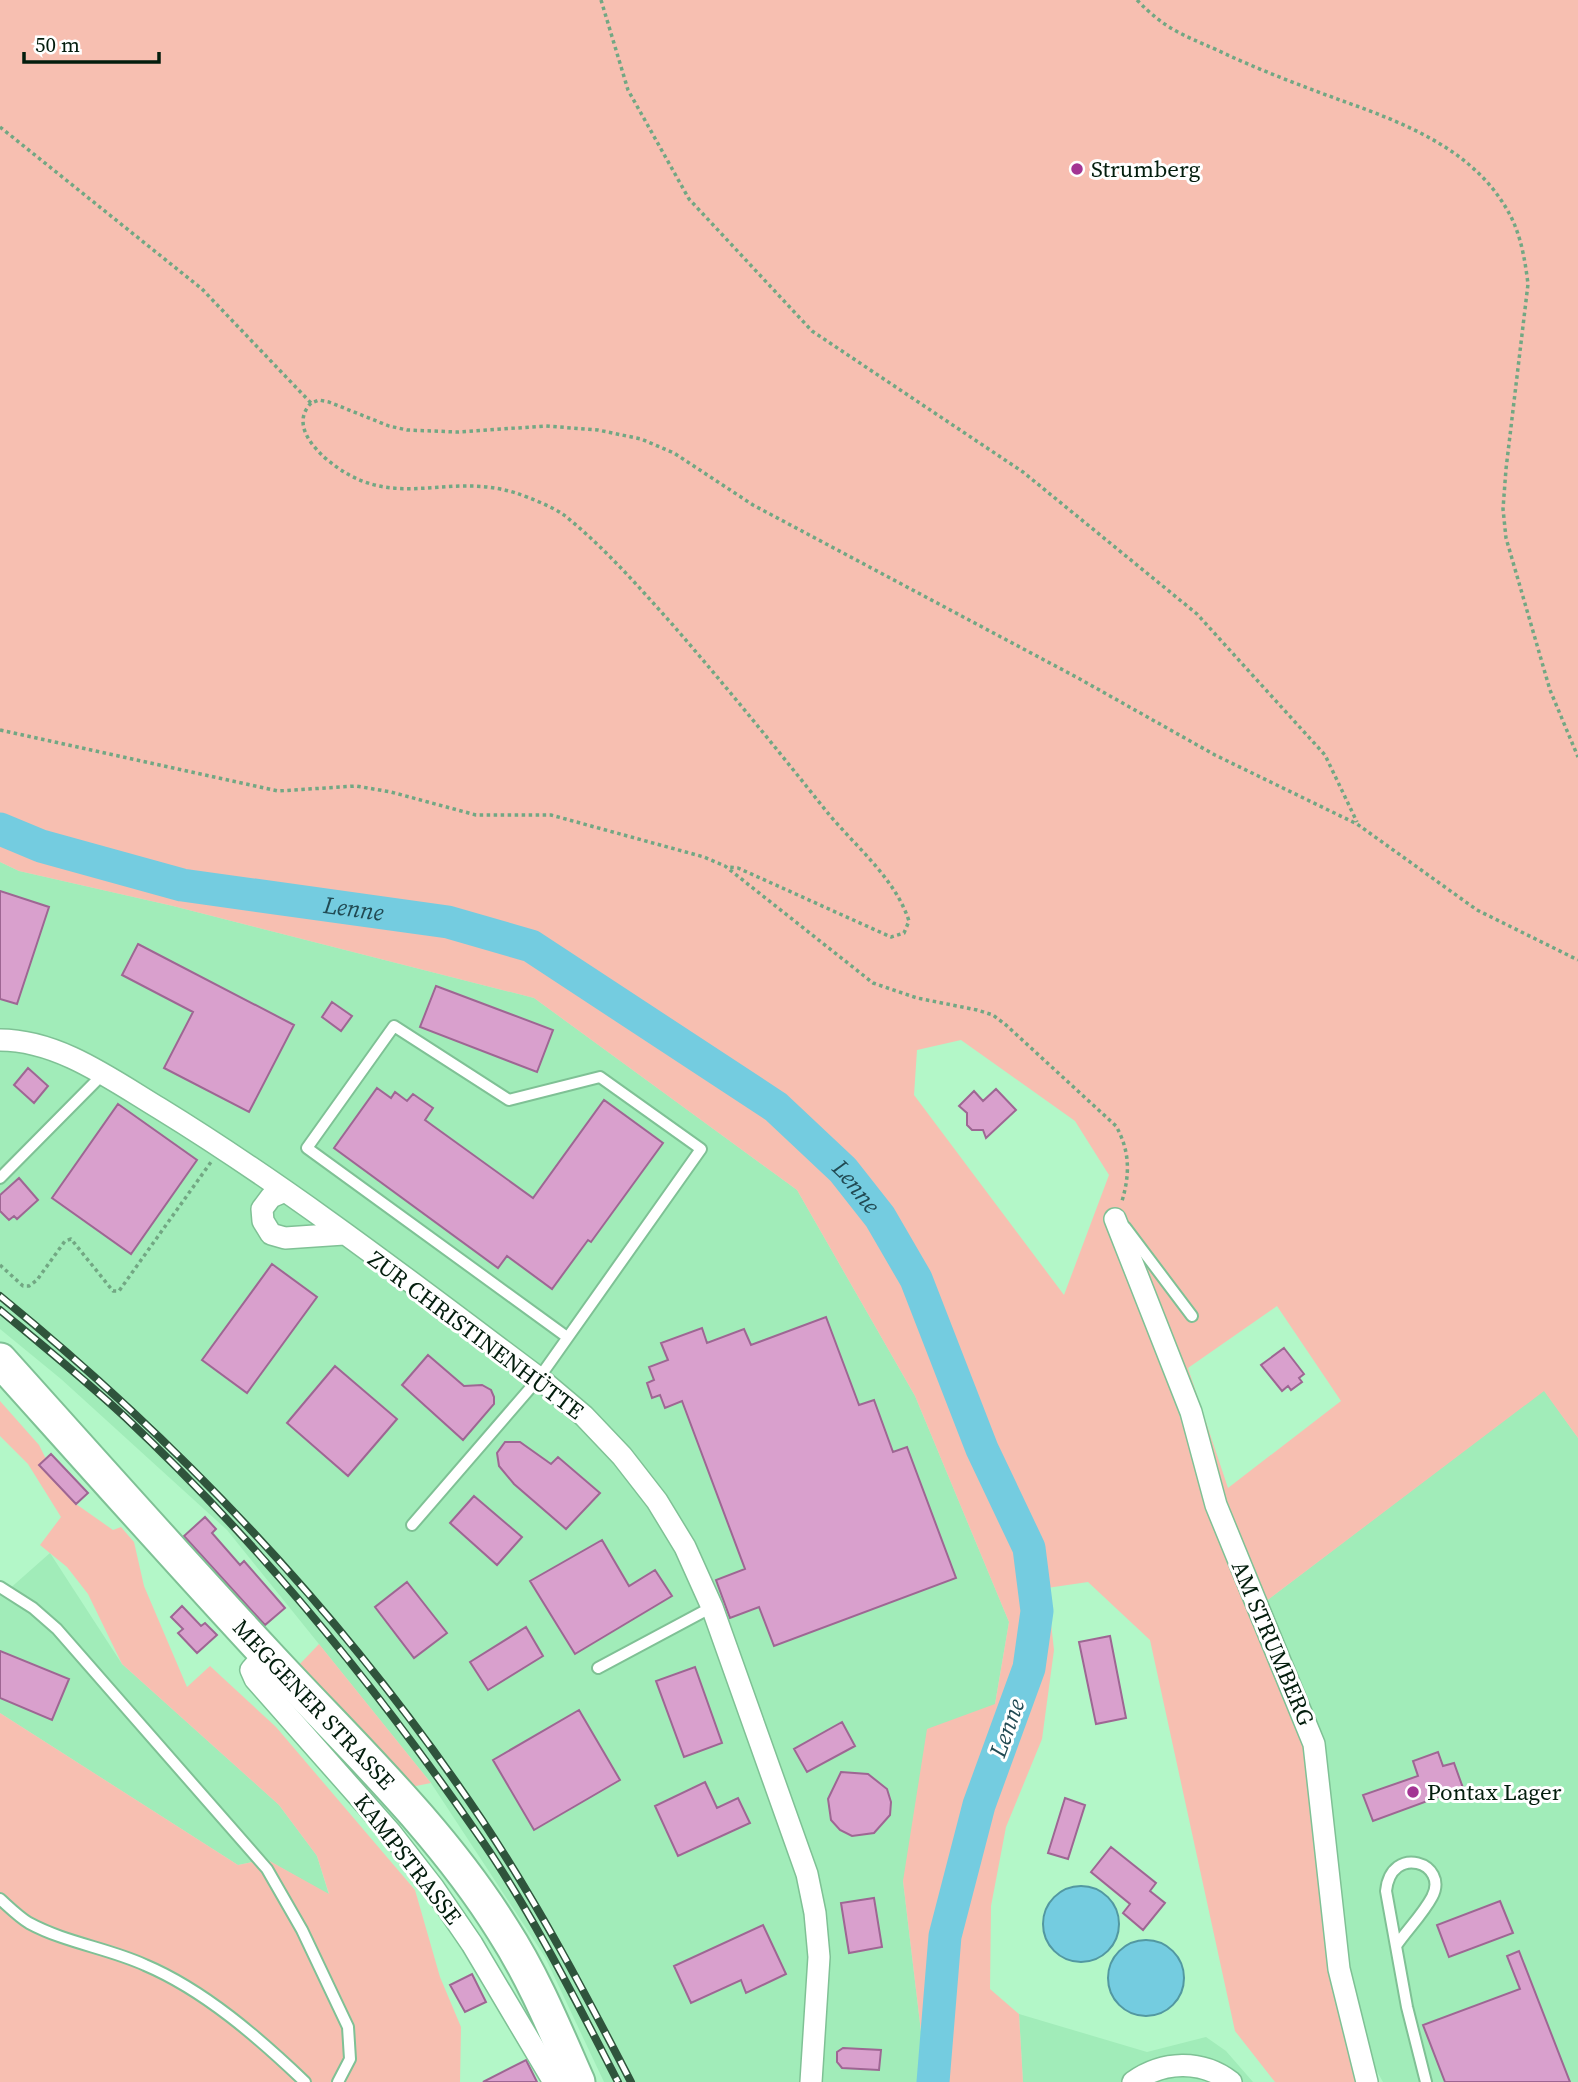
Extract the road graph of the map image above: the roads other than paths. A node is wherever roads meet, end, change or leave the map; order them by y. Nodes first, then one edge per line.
1 (0, 1040) edge
2 (103, 1074) junction
3 (0, 1178) edge
4 (285, 1191) junction
5 (1115, 1219) joint
6 (344, 1234) junction
7 (1192, 1316) dead end
8 (567, 1337) junction
9 (0, 1360) edge
10 (539, 1378) junction
11 (412, 1525) dead end
12 (0, 1587) edge
13 (712, 1607) junction
14 (265, 1654) junction
15 (598, 1668) dead end
16 (0, 1899) edge
17 (1396, 1946) junction
18 (305, 2082) edge
19 (338, 2082) edge
20 (554, 2082) edge
21 (578, 2082) edge
22 (811, 2082) edge
23 (1133, 2082) edge
24 (1231, 2082) edge
25 (1367, 2082) edge
26 (1426, 2082) edge

1 - 2 street, ZUR CHRISTINENHÜTTE
2 - 3 lane
2 - 4 street, ZUR CHRISTINENHÜTTE
4 - 6 street, ZUR CHRISTINENHÜTTE
4 - 6 street
5 - 7 lane
5 - 25 street, AM STRUMBERG
6 - 10 street, ZUR CHRISTINENHÜTTE
8 - 8 lane
8 - 10 lane
9 - 14 main road, MEGGENER STRASSE
10 - 11 lane
10 - 13 street, ZUR CHRISTINENHÜTTE
12 - 19 lane
13 - 15 lane
13 - 22 street, ZUR CHRISTINENHÜTTE
14 - 20 street, KAMPSTRASSE
14 - 21 main road, MEGGENER STRASSE
16 - 18 lane
17 - 17 lane
17 - 26 lane
23 - 24 street

